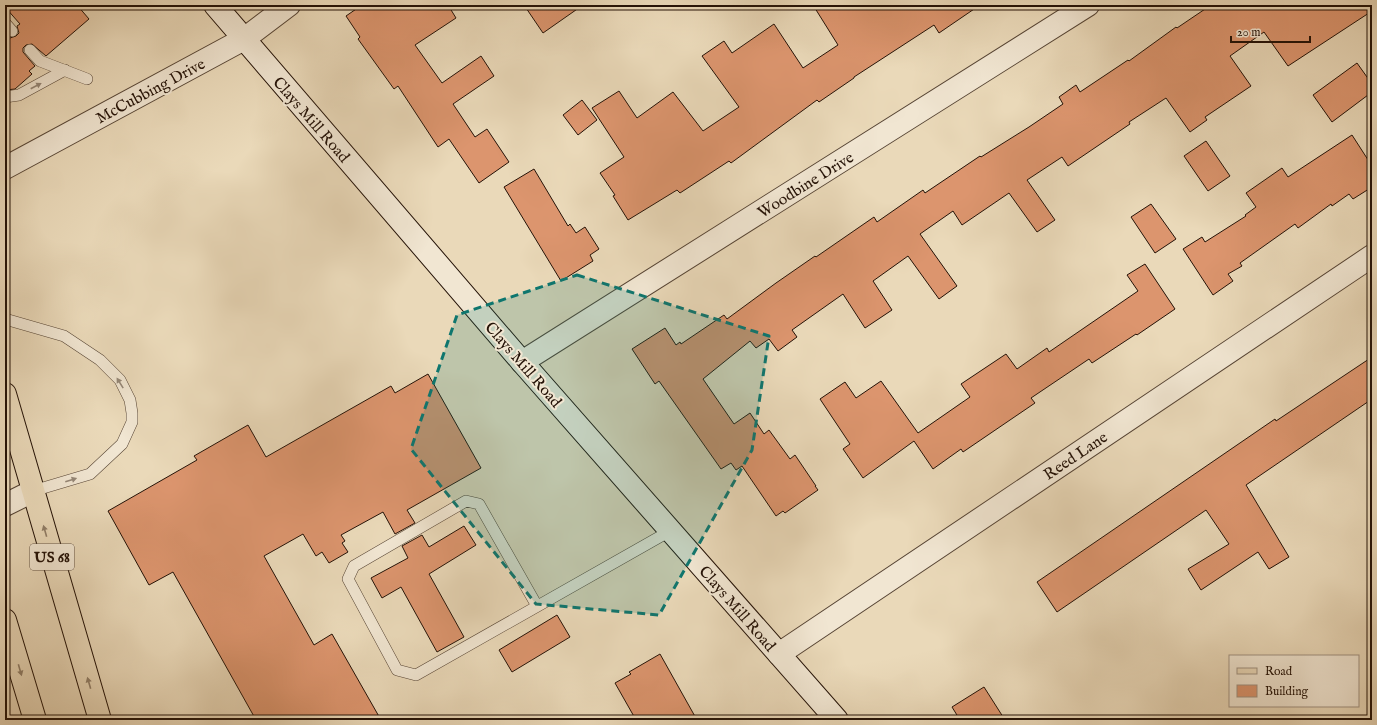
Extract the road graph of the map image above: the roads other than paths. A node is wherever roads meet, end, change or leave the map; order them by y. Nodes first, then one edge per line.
1 (215, 5) edge
2 (289, 5) edge
3 (1088, 5) edge
4 (244, 39) junction
5 (30, 50) dead end
6 (65, 70) junction
7 (87, 79) dead end
8 (5, 97) edge
9 (5, 168) edge
10 (1372, 256) edge
11 (5, 320) edge
12 (522, 362) junction
13 (5, 394) edge
14 (33, 491) junction
15 (5, 505) edge
16 (670, 531) junction
17 (537, 606) junction
18 (5, 620) edge
19 (779, 654) junction
20 (35, 720) edge
21 (100, 720) edge
22 (837, 720) edge

1 - 4 street, Clays Mill Road
2 - 4 street, McCubbing Drive
3 - 12 street, Woodbine Drive
4 - 9 street, McCubbing Drive
4 - 12 street, Clays Mill Road
5 - 6 lane
6 - 7 lane
8 -> 6 lane
10 - 19 street, Reed Lane
14 -> 11 lane
12 - 16 street, Clays Mill Road
13 - 14 main road, US 68
14 - 15 street
21 -> 14 main road, US 68
16 - 17 lane
16 - 19 street, Clays Mill Road
17 - 17 lane
18 -> 20 main road
19 - 22 street, Clays Mill Road

